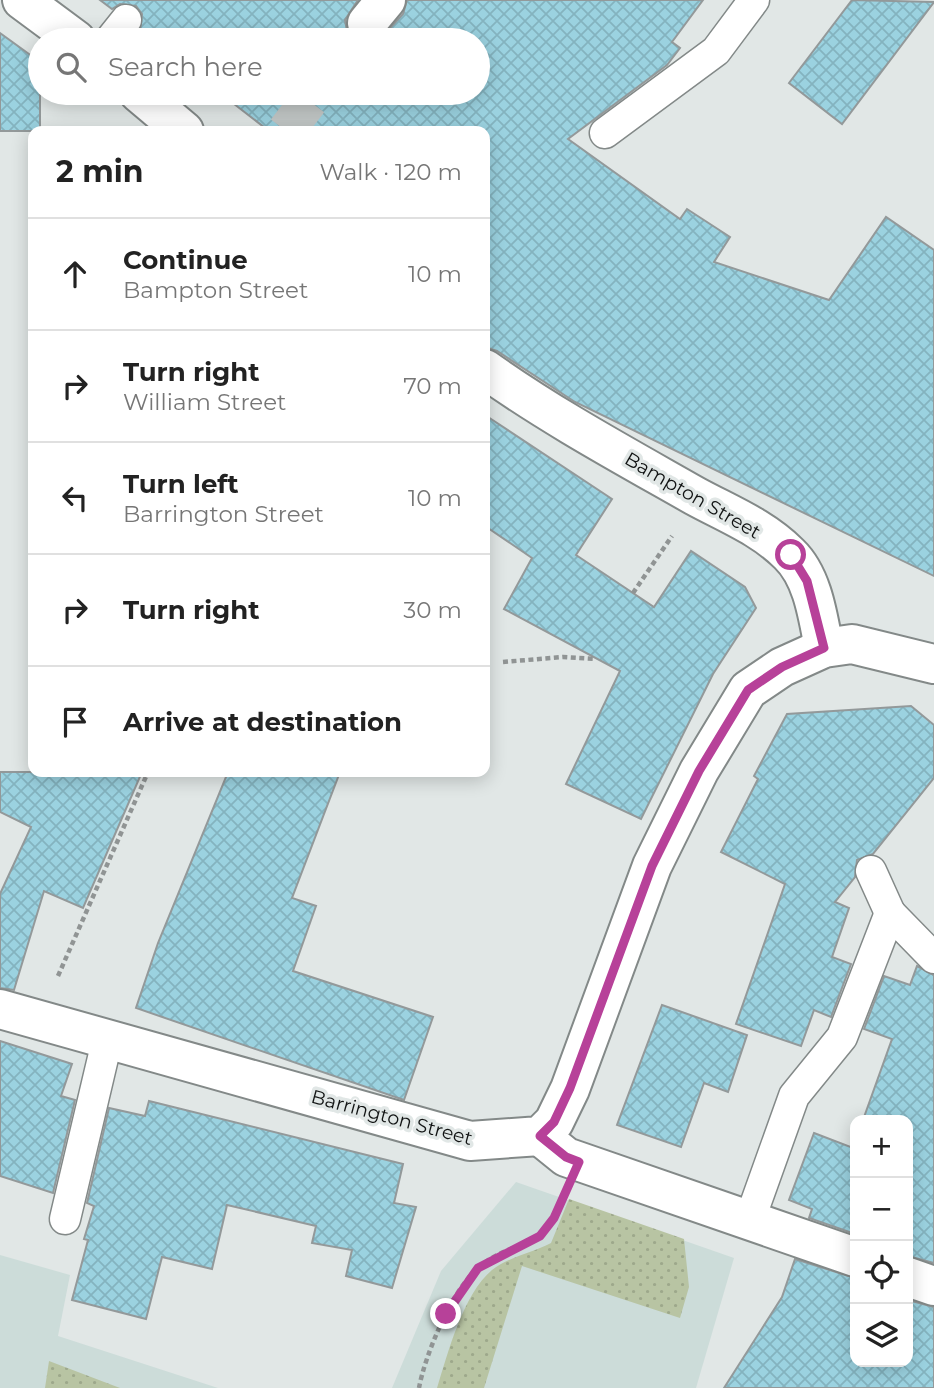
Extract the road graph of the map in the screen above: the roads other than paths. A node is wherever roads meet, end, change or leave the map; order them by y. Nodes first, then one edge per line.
1 (22, 0) edge
2 (754, 0) edge
3 (60, 28) edge
4 (153, 105) edge
5 (178, 126) edge
6 (605, 133) dead end
7 (490, 373) edge
8 (824, 648) junction
9 (934, 664) edge
10 (871, 871) dead end
11 (890, 913) junction
12 (934, 958) edge
13 (0, 1009) edge
14 (107, 1041) junction
15 (540, 1136) junction
16 (65, 1219) dead end
17 (750, 1219) junction
18 (840, 1251) edge
19 (913, 1278) edge
20 (934, 1286) edge

1 - 3 street
2 - 6 lane
4 - 5 street
7 - 8 street, Bampton Street
8 - 9 street
8 - 15 street
10 - 11 lane
11 - 12 lane
11 - 17 lane
13 - 14 street, Barrington Street
14 - 15 street, Barrington Street
14 - 16 lane
15 - 17 street
17 - 18 street
19 - 20 street

